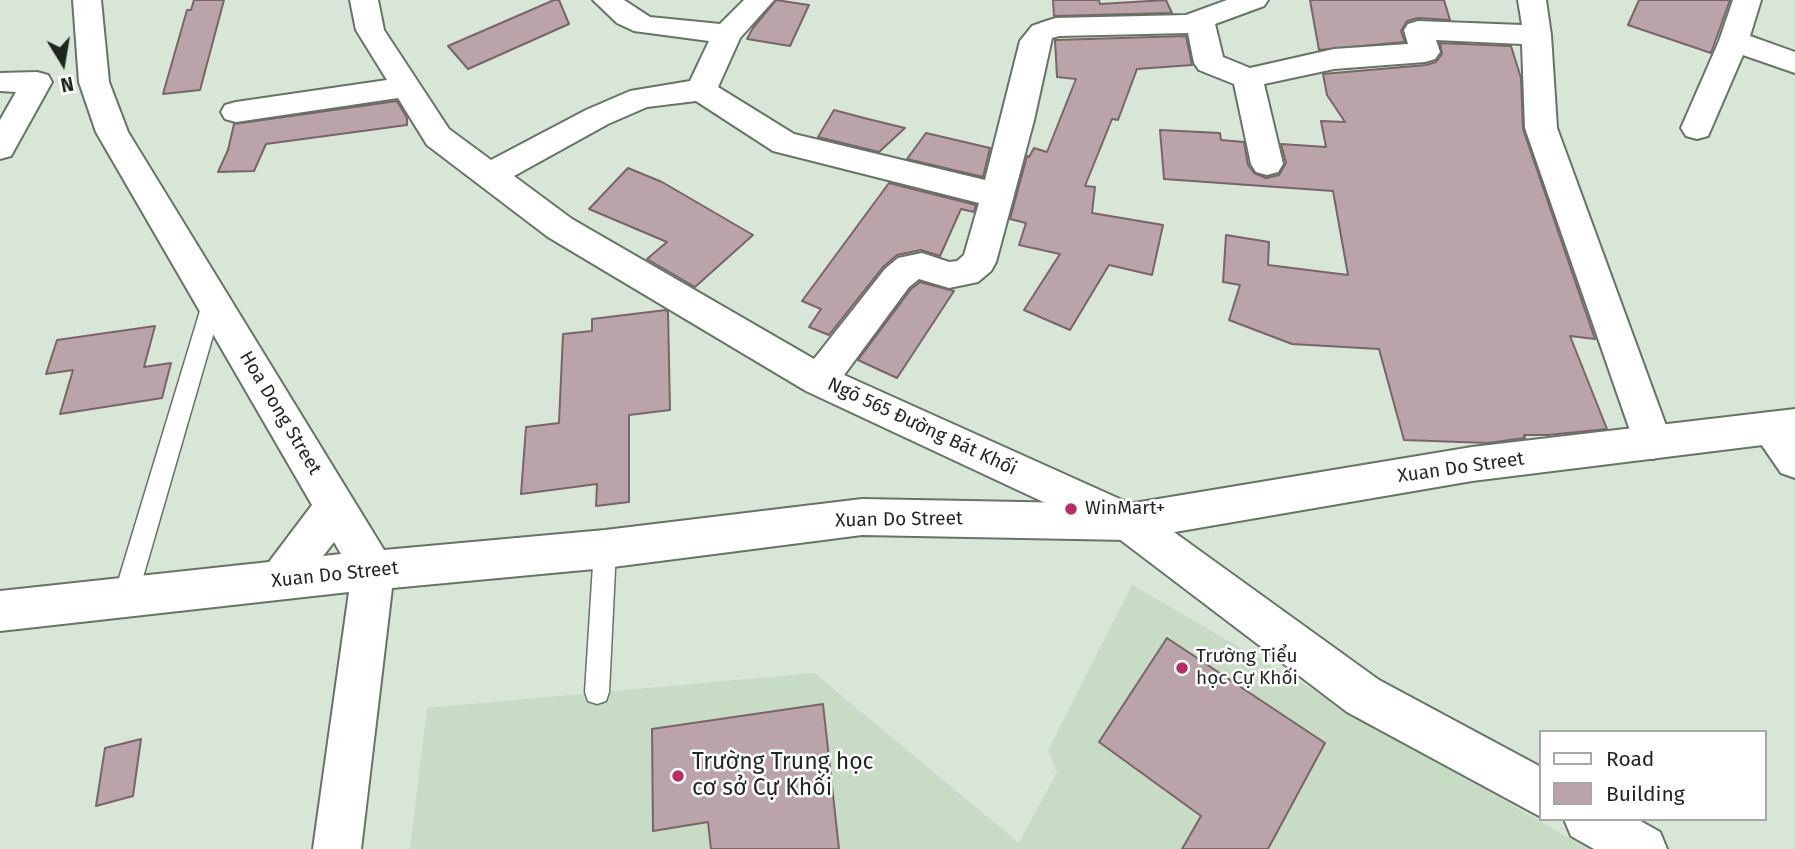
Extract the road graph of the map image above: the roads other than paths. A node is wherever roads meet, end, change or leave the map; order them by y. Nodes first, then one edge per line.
1 (87, 0) edge
2 (364, 0) edge
3 (607, 0) edge
4 (760, 0) edge
5 (1254, 0) edge
6 (1532, 0) edge
7 (1747, 0) edge
8 (1200, 20) junction
9 (727, 34) junction
10 (1537, 35) junction
11 (1734, 41) junction
12 (1795, 63) edge
13 (1248, 78) junction
14 (4, 82) dead end
15 (406, 87) junction
16 (701, 90) junction
17 (236, 112) dead end
18 (1697, 128) dead end
19 (0, 148) edge
20 (1267, 164) dead end
21 (490, 175) junction
22 (996, 195) junction
23 (213, 301) junction
24 (819, 380) junction
25 (1782, 426) edge
26 (1653, 442) junction
27 (1795, 461) edge
28 (335, 507) junction
29 (1128, 522) junction
30 (605, 549) junction
31 (373, 570) junction
32 (281, 580) junction
33 (125, 598) junction
34 (0, 611) edge
35 (597, 692) dead end
36 (1540, 792) edge
37 (1592, 821) edge
38 (337, 849) edge
39 (1643, 849) edge

1 - 23 street, Hoa Dong Street
2 - 15 street, Ngõ 565 Đường Bát Khối
3 - 9 street
4 - 9 street
5 - 8 street
6 - 10 street
7 - 11 street
8 - 13 street
8 - 22 street
9 - 16 street
10 - 13 street
10 - 26 street
11 - 12 street
11 - 18 street
13 - 20 street
14 - 19 street
15 - 17 street
15 - 21 street, Ngõ 565 Đường Bát Khối
16 - 21 street
16 - 22 street
21 - 24 street, Ngõ 565 Đường Bát Khối
22 - 24 street
23 - 28 street, Hoa Dong Street
23 - 33 lane
24 - 29 street, Ngõ 565 Đường Bát Khối
25 - 26 street, Xuan Do Street
25 - 27 street
26 - 29 street, Xuan Do Street
28 - 31 street, Hoa Dong Street
28 - 32 street
29 - 30 street, Xuan Do Street
29 - 36 street, Ngõ 565 Đường Bát Khối
30 - 31 street, Xuan Do Street
30 - 35 lane
31 - 32 street, Xuan Do Street
31 - 38 street
32 - 33 street, Xuan Do Street
33 - 34 street, Xuan Do Street
37 - 39 street

